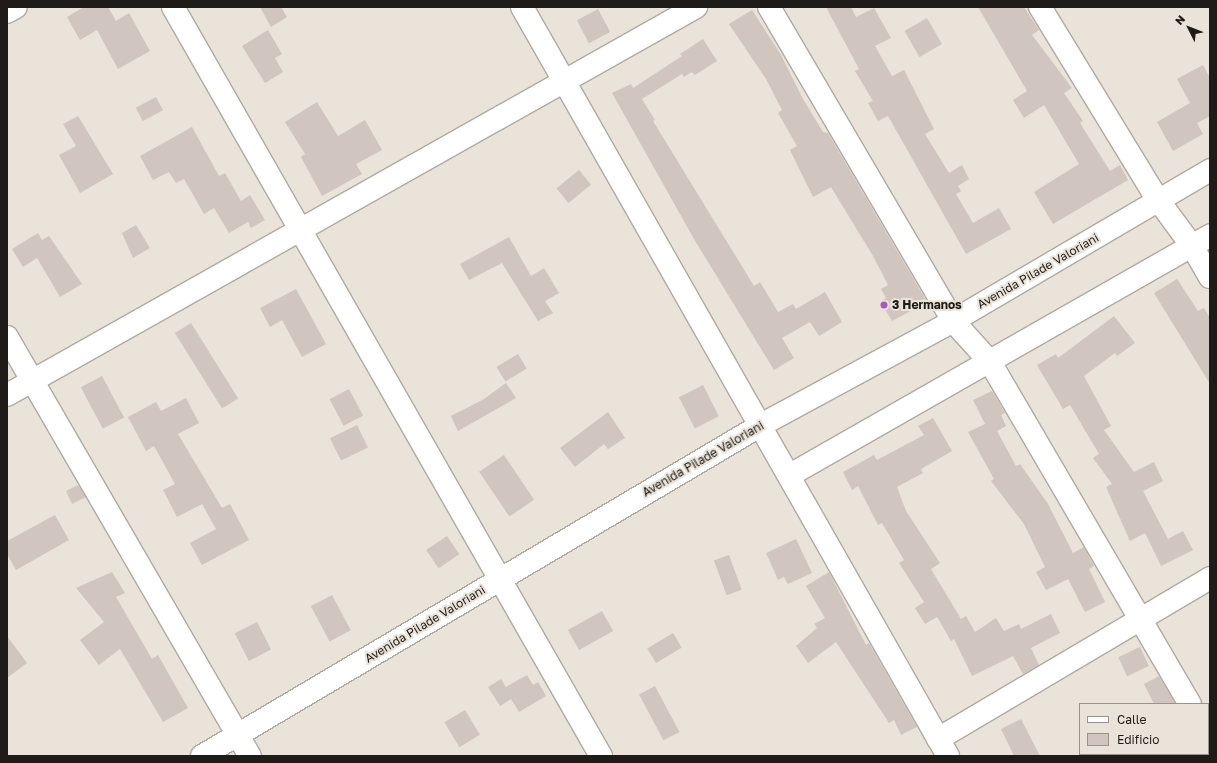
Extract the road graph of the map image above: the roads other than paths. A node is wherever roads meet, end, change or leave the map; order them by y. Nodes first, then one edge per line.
1 (16, 7) edge
2 (173, 7) edge
3 (522, 7) edge
4 (696, 7) edge
5 (769, 7) edge
6 (1040, 7) edge
7 (7, 12) edge
8 (566, 81) junction
9 (1210, 170) edge
10 (1158, 200) junction
11 (300, 228) junction
12 (1201, 240) edge
13 (1210, 277) edge
14 (953, 321) junction
15 (7, 337) edge
16 (990, 362) junction
17 (34, 379) junction
18 (7, 395) edge
19 (761, 425) junction
20 (790, 475) junction
21 (1210, 578) edge
22 (498, 580) junction
23 (1140, 619) junction
24 (1189, 703) edge
25 (237, 735) junction
26 (943, 747) edge
27 (202, 756) edge
28 (250, 756) edge
29 (601, 756) edge

1 - 7 street
2 - 11 street
3 - 8 street
4 - 8 street
5 - 14 street
6 - 10 street
8 - 11 street
8 - 19 street
9 - 10 street, Avenida Pilade Valoriani
10 - 12 street
10 - 14 street, Avenida Pilade Valoriani
11 - 17 street
11 - 22 street
12 - 13 street
12 - 16 street
14 - 16 street
14 - 19 street, Avenida Pilade Valoriani
15 - 17 street
16 - 20 street
16 - 23 street
17 - 18 street
17 - 25 street
19 - 20 street
19 - 22 street, Avenida Pilade Valoriani
20 - 26 street
21 - 23 street
22 - 25 street, Avenida Pilade Valoriani
22 - 29 street
23 - 24 street
23 - 26 street
25 - 27 street, Avenida Pilade Valoriani
25 - 28 street

